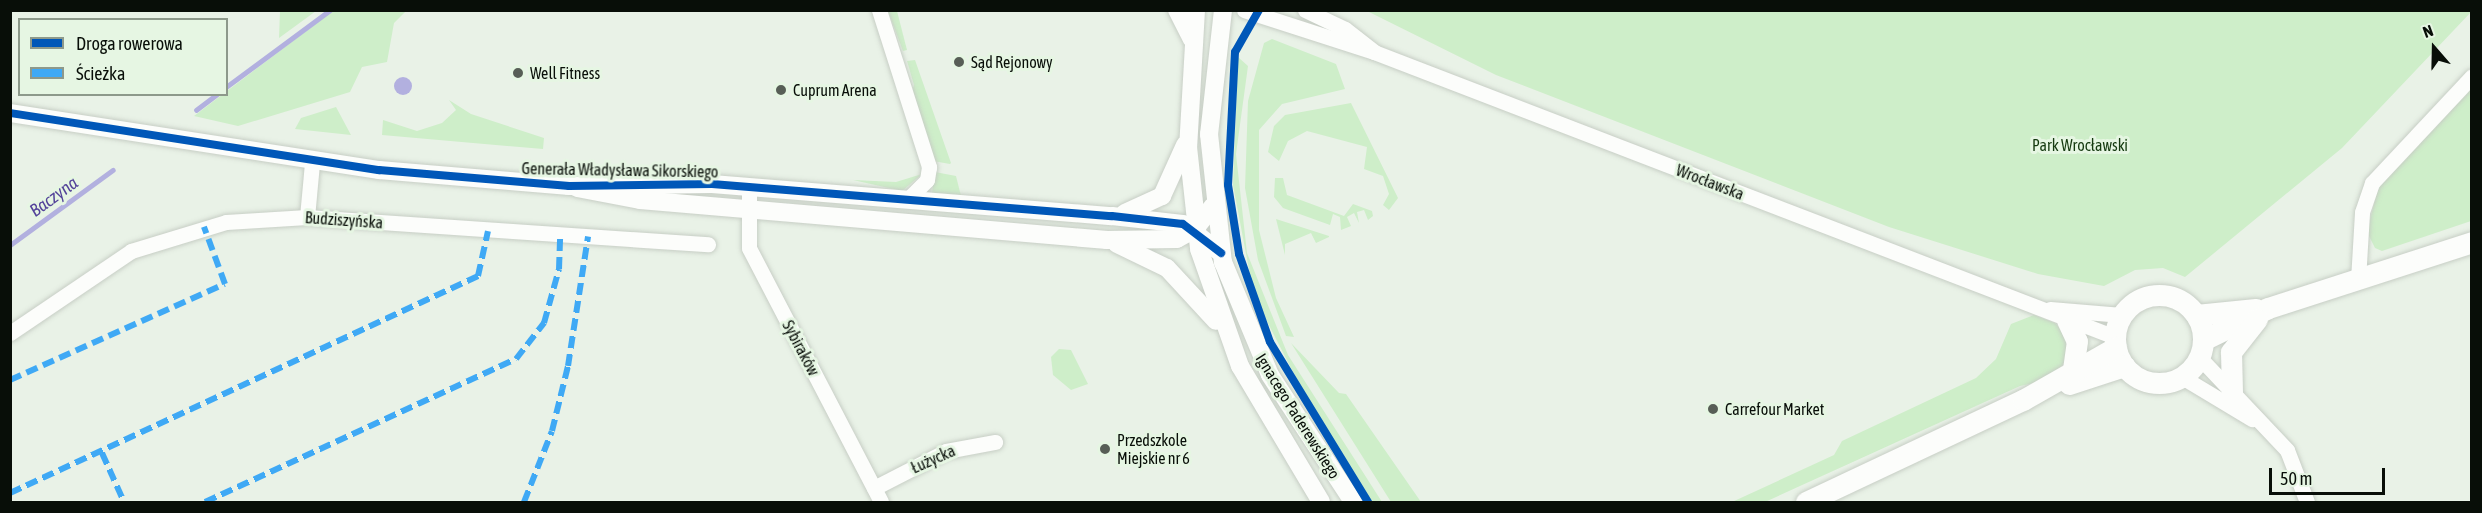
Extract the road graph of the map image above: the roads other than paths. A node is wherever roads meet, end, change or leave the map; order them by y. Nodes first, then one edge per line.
1 (879, 10) edge
2 (1177, 10) edge
3 (1196, 10) edge
4 (1223, 10) edge
5 (1244, 10) edge
6 (1305, 10) edge
7 (1192, 39) junction
8 (1374, 52) junction
9 (2472, 76) edge
10 (10, 113) edge
11 (1188, 137) junction
12 (312, 163) junction
13 (569, 186) junction
14 (749, 187) junction
15 (907, 200) junction
16 (1213, 206) junction
17 (747, 208) junction
18 (1112, 216) junction
19 (307, 217) junction
20 (1195, 230) junction
21 (1107, 240) junction
22 (2472, 242) edge
23 (708, 244) dead end
24 (2472, 249) edge
25 (1221, 253) junction
26 (2444, 253) junction
27 (2358, 280) junction
28 (2268, 308) junction
29 (2047, 309) junction
30 (2122, 315) junction
31 (2196, 315) junction
32 (2067, 320) junction
33 (1223, 330) junction
34 (10, 333) edge
35 (2115, 342) junction
36 (2201, 349) junction
37 (2124, 366) junction
38 (2073, 371) junction
39 (2182, 377) junction
40 (2232, 392) junction
41 (2023, 400) junction
42 (2269, 430) junction
43 (995, 442) dead end
44 (873, 488) junction
45 (881, 502) edge
46 (1322, 502) edge
47 (1353, 502) edge
48 (1806, 502) edge
49 (2307, 502) edge

1 - 15 street
2 - 7 street
3 - 7 street, Ignacego Paderewskiego
4 - 16 street, Ignacego Paderewskiego
5 - 8 street, Wrocławska
6 - 8 street, Wrocławska
7 - 11 street, Ignacego Paderewskiego
8 - 29 street, Wrocławska
9 - 27 street
10 - 12 street, Generała Władysława Sikorskiego
11 - 18 street
11 - 20 street, Ignacego Paderewskiego
12 - 13 street, Generała Władysława Sikorskiego
12 - 19 street
13 - 14 street, Generała Władysława Sikorskiego
13 - 17 street, Generała Władysława Sikorskiego
14 - 15 street, Generała Władysława Sikorskiego
14 - 17 street, Sybiraków
15 - 18 street, Generała Władysława Sikorskiego
16 - 20 street
16 - 25 street, Ignacego Paderewskiego
17 - 21 street, Generała Władysława Sikorskiego
17 - 44 street, Sybiraków
18 - 20 street, Generała Władysława Sikorskiego
19 - 23 street, Budziszyńska
19 - 34 street, Budziszyńska
20 - 21 street, Generała Władysława Sikorskiego
20 - 25 street
20 - 33 street, Ignacego Paderewskiego
21 - 33 street
22 - 26 main road
24 - 26 main road
25 - 47 street, Ignacego Paderewskiego
26 - 27 main road
27 - 28 main road
28 - 31 main road
28 - 36 main road
28 - 40 main road
29 - 30 street, Wrocławska
29 - 32 street, Wrocławska
30 - 31 main road
30 - 35 main road
31 - 36 main road
32 - 35 street, Wrocławska
32 - 38 main road
33 - 46 street, Ignacego Paderewskiego
35 - 37 main road
35 - 38 main road
36 - 39 main road
36 - 40 street
37 - 39 main road
37 - 41 main road
38 - 41 main road
39 - 42 street
40 - 42 street
41 - 48 main road
42 - 49 street
43 - 44 street, Łużycka
44 - 45 street, Sybiraków

